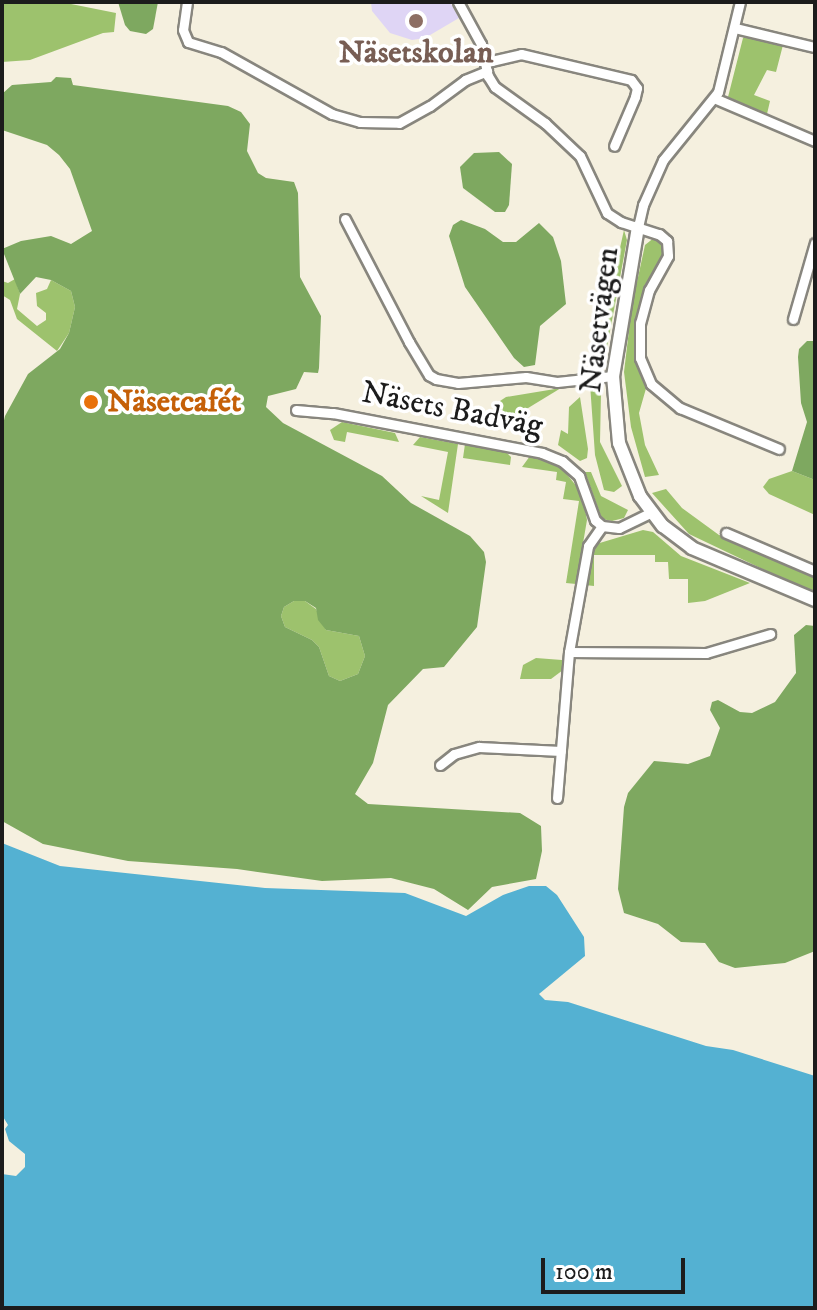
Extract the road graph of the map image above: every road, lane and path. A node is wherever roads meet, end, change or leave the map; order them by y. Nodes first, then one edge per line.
1 (187, 2) edge
2 (458, 2) edge
3 (740, 2) edge
4 (735, 28) junction
5 (815, 47) edge
6 (487, 66) junction
7 (714, 98) junction
8 (815, 141) edge
9 (614, 146) dead end
10 (345, 219) dead end
11 (638, 227) junction
12 (815, 243) edge
13 (793, 319) dead end
14 (613, 376) junction
15 (296, 410) dead end
16 (779, 449) dead end
17 (650, 513) junction
18 (602, 526) junction
19 (726, 533) dead end
20 (815, 571) edge
21 (815, 600) edge
22 (770, 634) dead end
23 (569, 652) junction
24 (561, 751) junction
25 (440, 765) dead end
26 (557, 798) dead end

1 - 6 street
2 - 6 street
3 - 4 street
4 - 5 street
4 - 7 street
6 - 9 street
6 - 11 street
7 - 8 street
7 - 11 street
10 - 14 street
11 - 14 street, Näsetvägen
11 - 16 street
12 - 13 street
14 - 17 street, Näsetvägen
15 - 18 street, Näsets Badväg
17 - 18 street
17 - 21 street, Näsetvägen
18 - 23 street
19 - 20 street
22 - 23 street
23 - 24 street
24 - 25 street
24 - 26 street

